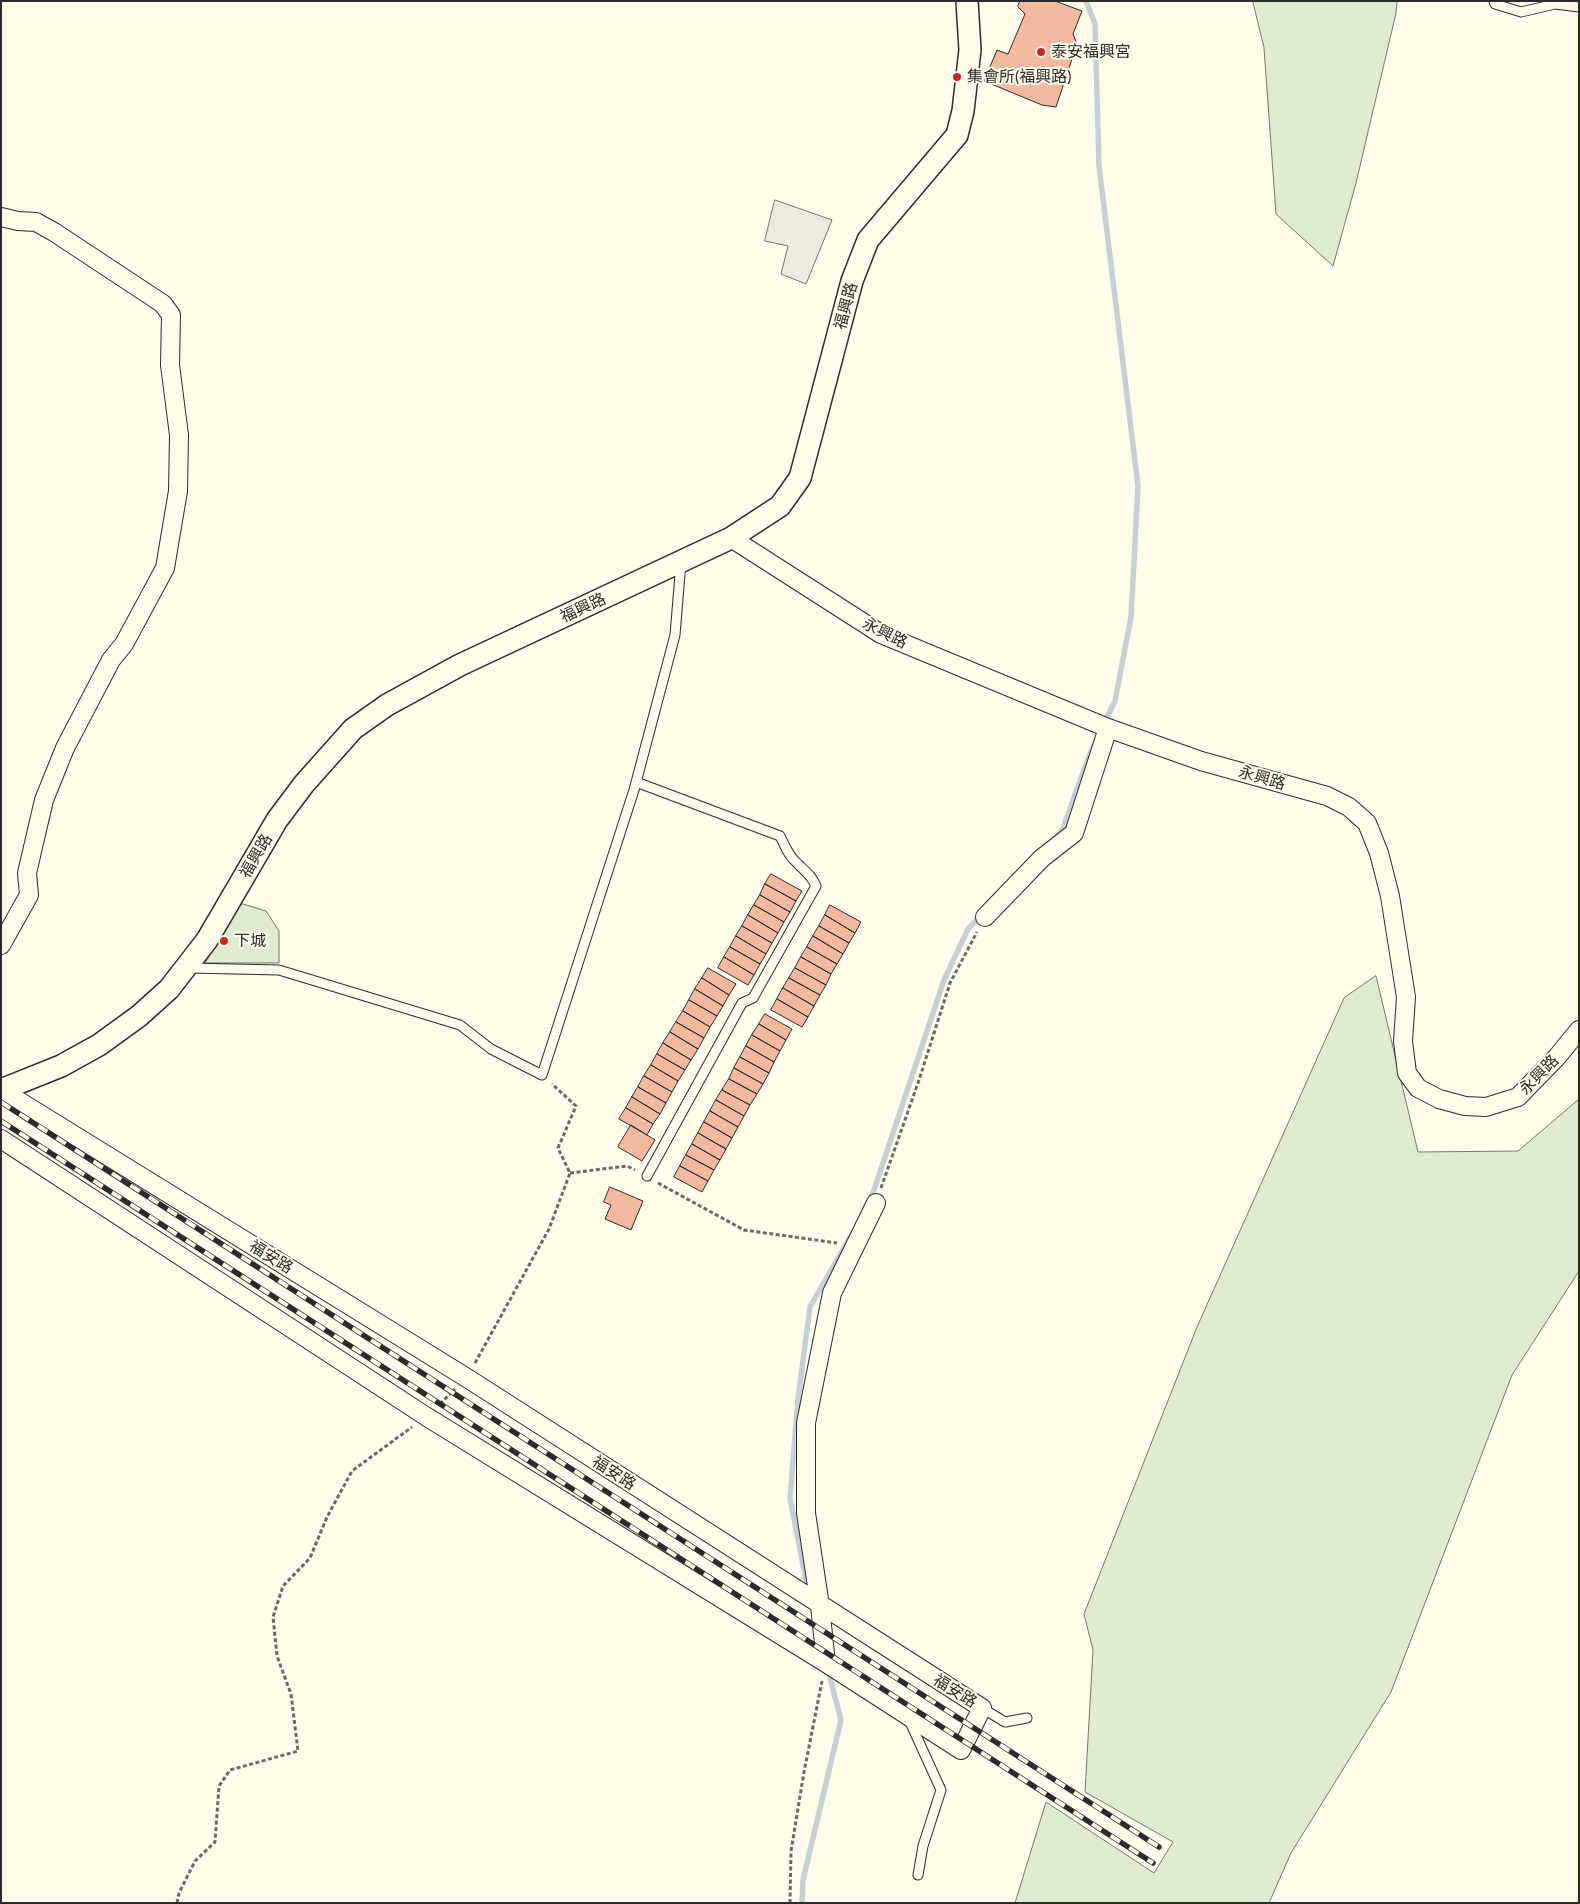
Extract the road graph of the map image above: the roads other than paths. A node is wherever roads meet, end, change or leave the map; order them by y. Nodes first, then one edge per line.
1 (967, 1) edge
2 (1494, 1) edge
3 (1579, 7) edge
4 (1, 218) edge
5 (731, 538) junction
6 (680, 562) junction
7 (1108, 728) junction
8 (636, 782) junction
9 (985, 918) road end
10 (1, 945) edge
11 (186, 968) junction
12 (1579, 1030) edge
13 (1, 1090) edge
14 (1, 1138) edge
15 (646, 1176) road end
16 (876, 1203) road end
17 (820, 1606) junction
18 (826, 1663) junction
19 (982, 1708) junction
20 (906, 1715) junction
21 (1027, 1718) dead end
22 (918, 1875) dead end

1 - 5 street, 福興路
2 - 3 lane
4 - 10 street
5 - 6 street, 福興路
5 - 7 street, 永興路
6 - 8 lane
6 - 11 street, 福興路
7 - 9 street
7 - 12 street, 永興路
8 - 11 lane
8 - 15 lane
11 - 13 street, 福興路
13 - 17 street, 福安路
14 - 18 street, 福安路
16 - 17 street
17 - 18 street
17 - 19 street, 福安路
18 - 20 street, 福安路
19 - 20 street, 福安路
19 - 21 lane
20 - 22 lane

